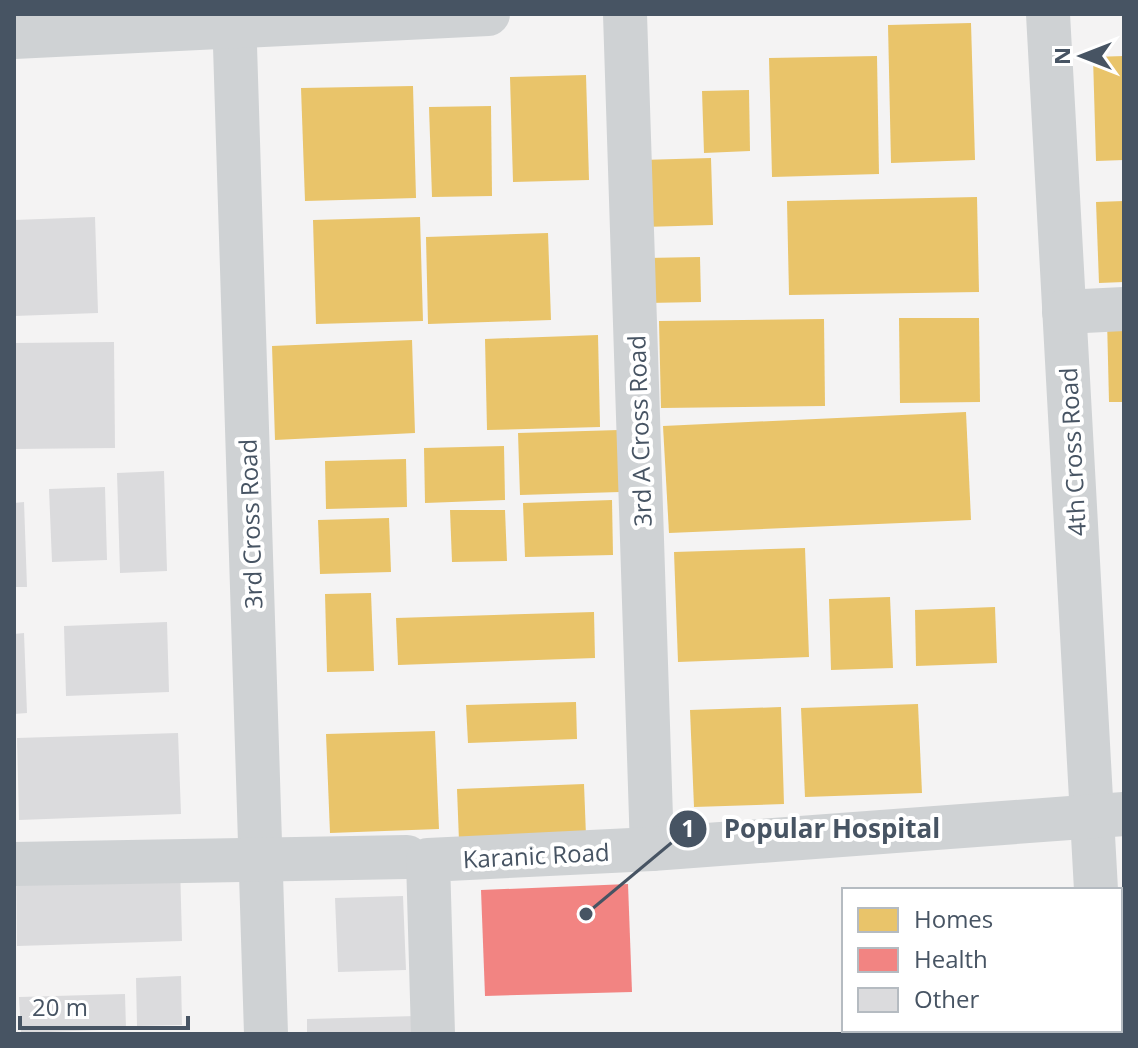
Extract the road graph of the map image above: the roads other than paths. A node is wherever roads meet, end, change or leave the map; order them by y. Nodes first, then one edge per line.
1 (488, 14) edge
2 (625, 14) edge
3 (1048, 14) edge
4 (234, 20) edge
5 (14, 37) edge
6 (1124, 309) edge
7 (1064, 312) junction
8 (1108, 815) edge
9 (652, 849) junction
10 (261, 859) junction
11 (417, 859) junction
12 (14, 864) edge
13 (1096, 888) edge
14 (266, 1034) edge
15 (433, 1034) edge

1 - 4 street
2 - 9 street, 3rd A Cross Road
3 - 7 street, 4th Cross Road
4 - 5 street
4 - 10 street, 3rd Cross Road
6 - 7 street
7 - 8 street, 4th Cross Road
8 - 9 street, Karanic Road
8 - 13 street, 4th Cross Road
9 - 11 street, Karanic Road
10 - 11 street, Karanic Road
10 - 12 street, Karanic Road
10 - 14 street, 3rd Cross Road
11 - 15 street

